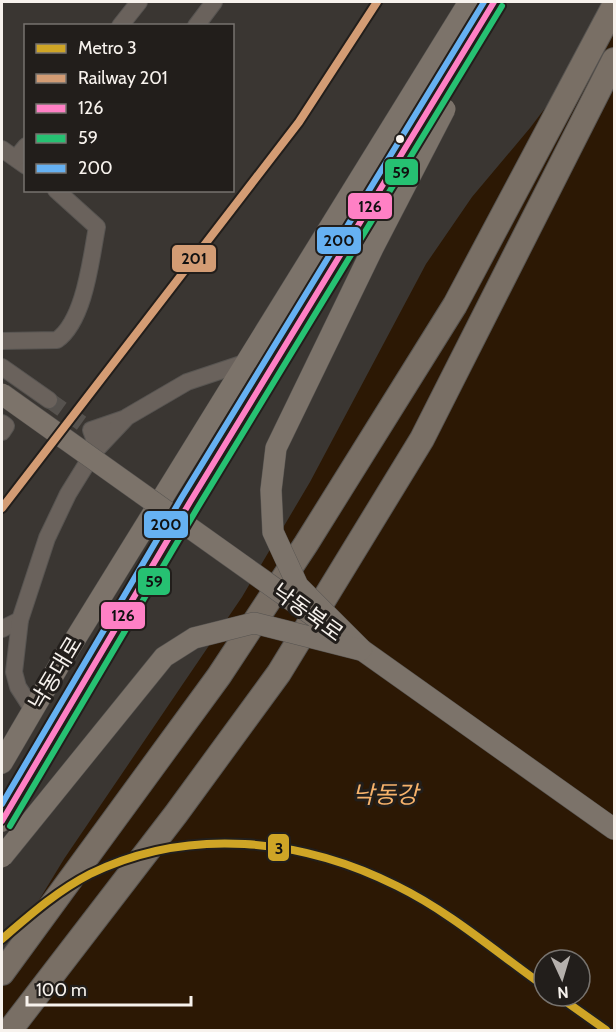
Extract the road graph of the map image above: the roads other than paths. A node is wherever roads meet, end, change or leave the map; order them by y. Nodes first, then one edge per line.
1 (139, 2) edge
2 (214, 2) edge
3 (469, 2) edge
4 (496, 2) edge
5 (615, 6) edge
6 (122, 24) edge
7 (198, 24) edge
8 (615, 60) edge
9 (2, 149) edge
10 (22, 157) edge
11 (65, 193) edge
12 (2, 341) edge
13 (244, 363) junction
14 (2, 367) edge
15 (2, 394) edge
16 (49, 400) tunnel mouth
17 (20, 620) junction
18 (2, 629) edge
19 (362, 650) junction
20 (33, 710) junction
21 (2, 763) edge
22 (2, 821) edge
23 (615, 829) edge
24 (2, 856) edge
25 (2, 973) edge
26 (10, 1030) edge

1 - 6 street
2 - 7 street
3 - 13 main road, 낙동대로
4 - 19 main road, bridge
4 - 22 main road, 낙동대로
5 - 25 highway, bridge
8 - 26 highway, bridge
9 - 10 street
11 - 12 street
13 - 17 street
13 - 20 main road, 낙동대로
14 - 16 street
15 - 19 main road, 낙동북로, bridge
17 - 18 street
17 - 20 street
19 - 23 main road, 낙동북로
19 - 24 main road, bridge
20 - 21 main road, 낙동대로

